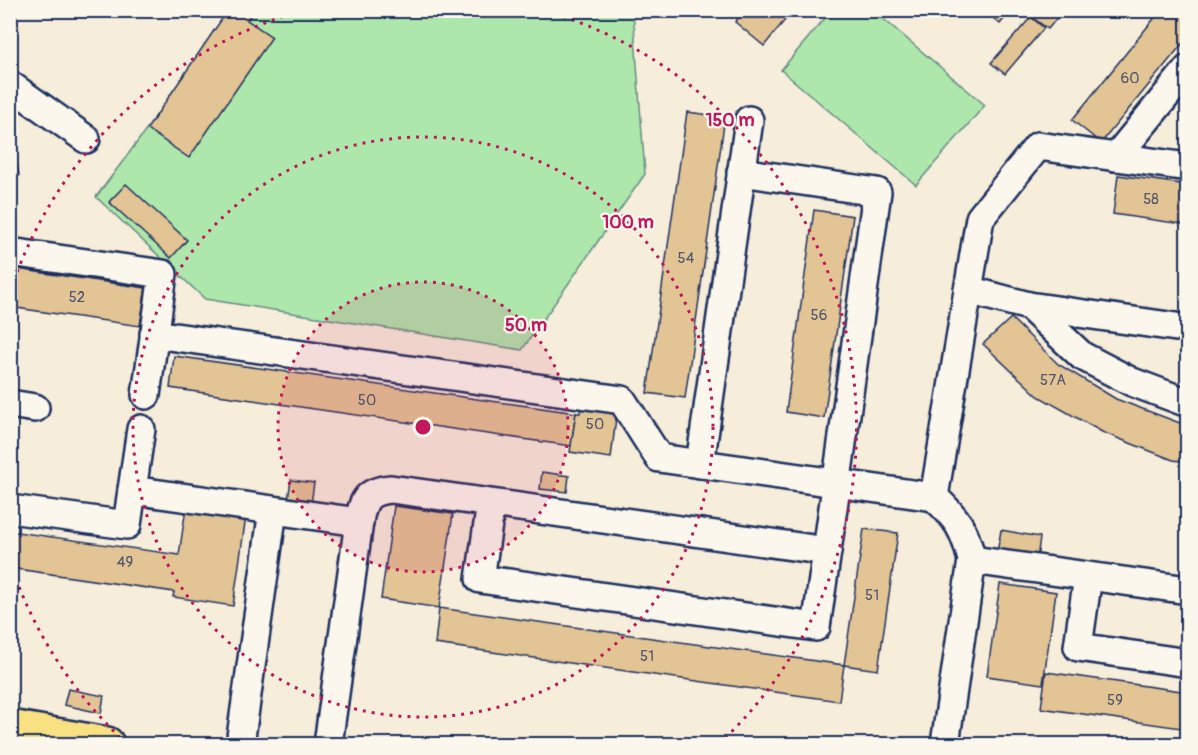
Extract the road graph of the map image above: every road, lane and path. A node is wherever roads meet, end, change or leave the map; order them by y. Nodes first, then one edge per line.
1 (1188, 69) edge
2 (10, 85) edge
3 (749, 120) dead end
4 (86, 139) dead end
5 (1116, 157) junction
6 (1188, 167) edge
7 (741, 172) junction
8 (10, 252) edge
9 (968, 290) junction
10 (1029, 306) junction
11 (1176, 327) dead end
12 (154, 334) junction
13 (146, 395) dead end
14 (1188, 403) edge
15 (141, 429) dead end
16 (700, 464) junction
17 (836, 483) junction
18 (132, 490) junction
19 (934, 497) junction
20 (491, 503) junction
21 (10, 509) edge
22 (273, 510) junction
23 (359, 522) junction
24 (827, 551) junction
25 (972, 560) junction
26 (1088, 576) junction
27 (1188, 590) edge
28 (1188, 663) edge
29 (10, 727) edge
30 (107, 744) edge
31 (240, 744) edge
32 (328, 744) edge
33 (945, 744) edge

1 - 5 street
2 - 4 street
3 - 7 street
5 - 6 street
5 - 9 street
7 - 16 street
7 - 17 street
8 - 12 street
9 - 10 street
9 - 19 street
10 - 11 street
10 - 14 street
12 - 13 street
12 - 16 street
15 - 18 street
16 - 17 street
17 - 19 street
17 - 24 street
18 - 21 street
18 - 22 street
19 - 25 street
20 - 23 street
20 - 24 street
20 - 24 street
22 - 23 street
22 - 31 street
23 - 32 street
25 - 26 street
25 - 33 street
26 - 27 street
26 - 28 street
29 - 30 main road

